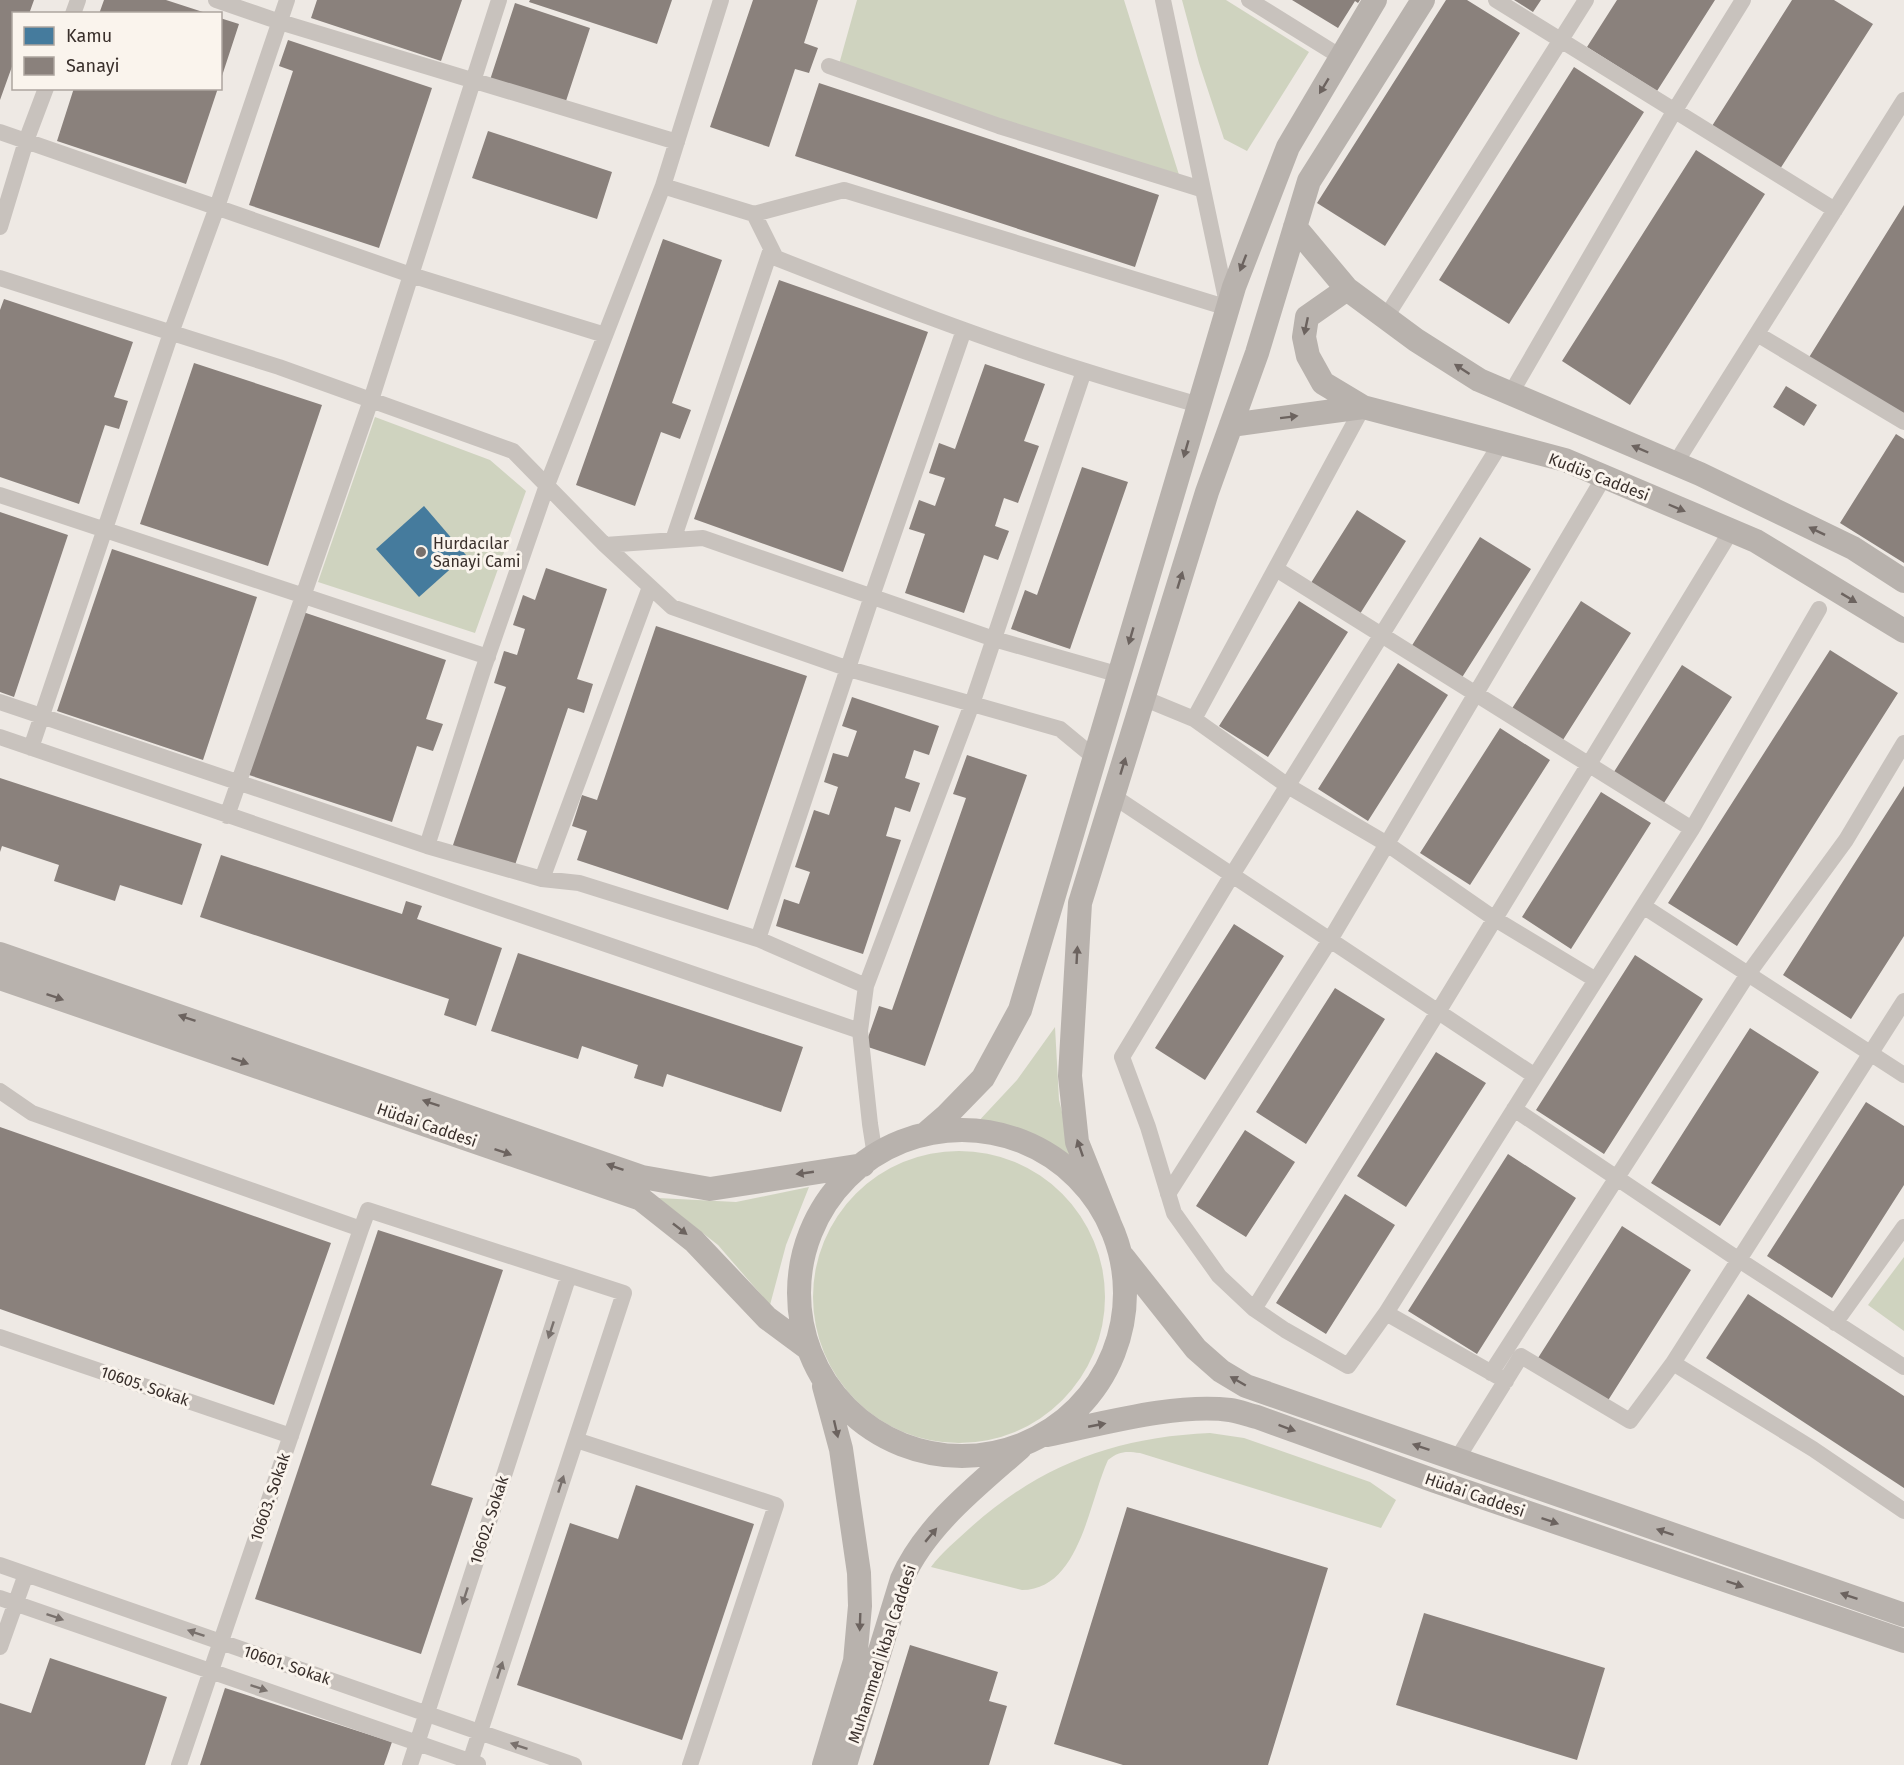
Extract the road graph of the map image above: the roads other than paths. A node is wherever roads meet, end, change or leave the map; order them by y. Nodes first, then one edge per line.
1 (216, 0) edge
2 (287, 0) edge
3 (500, 0) edge
4 (721, 0) edge
5 (1163, 0) edge
6 (1250, 0) edge
7 (1376, 0) edge
8 (1423, 0) edge
9 (1496, 0) edge
10 (1586, 0) edge
11 (1743, 0) edge
12 (280, 22) junction
13 (1561, 39) junction
14 (1341, 57) junction
15 (829, 66) dead end
16 (473, 81) junction
17 (44, 90) edge
18 (1904, 100) edge
19 (1675, 110) junction
20 (0, 132) edge
21 (26, 141) junction
22 (677, 142) junction
23 (663, 186) junction
24 (1201, 189) junction
25 (217, 207) junction
26 (1835, 210) junction
27 (754, 214) junction
28 (0, 227) edge
29 (1295, 227) junction
30 (771, 249) junction
31 (411, 274) junction
32 (0, 278) edge
33 (1347, 288) junction
34 (1228, 308) junction
35 (1386, 317) junction
36 (964, 330) junction
37 (171, 333) junction
38 (1757, 334) junction
39 (605, 335) junction
40 (1084, 371) junction
41 (1511, 393) junction
42 (371, 400) junction
43 (1199, 405) junction
44 (1363, 407) junction
45 (1904, 422) edge
46 (1231, 425) junction
47 (1501, 443) junction
48 (1675, 464) junction
49 (1604, 477) junction
50 (547, 484) junction
51 (0, 495) edge
52 (105, 530) junction
53 (1731, 531) junction
54 (673, 540) junction
55 (605, 545) junction
56 (1276, 568) junction
57 (1904, 581) edge
58 (650, 587) junction
59 (304, 596) junction
60 (872, 596) junction
61 (1819, 609) dead end
62 (1904, 631) edge
63 (1382, 635) junction
64 (994, 639) junction
65 (488, 657) junction
66 (849, 669) junction
67 (1120, 675) junction
68 (1476, 694) junction
69 (1143, 698) junction
70 (0, 702) edge
71 (972, 704) junction
72 (41, 717) junction
73 (1194, 719) junction
74 (0, 737) edge
75 (1904, 743) edge
76 (31, 748) junction
77 (1095, 758) junction
78 (1589, 764) junction
79 (239, 784) junction
80 (1288, 786) junction
81 (1113, 796) junction
82 (227, 816) junction
83 (1692, 828) junction
84 (1387, 844) junction
85 (427, 846) junction
86 (1232, 875) junction
87 (542, 879) junction
88 (1643, 906) junction
89 (1495, 919) junction
90 (758, 939) junction
91 (1330, 940) junction
92 (0, 954) edge
93 (1748, 974) junction
94 (0, 978) edge
95 (1596, 980) junction
96 (866, 986) junction
97 (1904, 1001) edge
98 (1438, 1012) junction
99 (860, 1031) junction
100 (1872, 1054) junction
101 (1904, 1075) edge
102 (1535, 1076) junction
103 (0, 1091) edge
104 (1514, 1109) junction
105 (924, 1135) junction
106 (869, 1160) junction
107 (1617, 1177) junction
108 (1168, 1194) junction
109 (1109, 1222) junction
110 (1904, 1227) edge
111 (361, 1228) junction
112 (1121, 1254) junction
113 (1739, 1260) junction
114 (569, 1275) junction
115 (1254, 1309) junction
116 (1386, 1313) junction
117 (1835, 1323) junction
118 (0, 1337) edge
119 (809, 1349) junction
120 (1673, 1363) junction
121 (1904, 1367) edge
122 (820, 1372) junction
123 (1491, 1372) junction
124 (1506, 1381) junction
125 (291, 1436) junction
126 (576, 1440) junction
127 (1032, 1440) junction
128 (1457, 1459) junction
129 (1904, 1511) edge
130 (0, 1565) edge
131 (26, 1574) junction
132 (8, 1601) edge
133 (1904, 1615) edge
134 (1904, 1641) edge
135 (220, 1642) junction
136 (0, 1647) edge
137 (211, 1671) junction
138 (426, 1713) junction
139 (480, 1732) junction
140 (417, 1743) junction
141 (473, 1764) edge
142 (179, 1765) edge
143 (410, 1765) edge
144 (574, 1765) edge
145 (690, 1765) edge
146 (824, 1765) edge
147 (845, 1765) edge

1 - 12 street
2 - 12 street
3 - 16 street
4 - 22 street
5 - 24 street
6 - 14 street
7 - 14 street
8 - 29 street
9 - 13 street
10 - 13 street
11 - 19 street
12 - 16 street
12 - 25 street
13 - 19 street
13 - 35 street
14 -> 34 street
15 - 24 street
16 - 22 street
16 - 31 street
17 - 21 street
18 - 26 street
19 - 26 street
19 - 41 street
20 - 21 street
21 - 25 street
21 - 28 street
22 - 23 street
23 - 27 street
23 - 39 street
24 - 34 street
25 - 31 street
25 - 37 street
26 - 38 street
27 - 30 street
27 - 34 street
29 - 33 street
29 - 46 street
30 - 36 street
30 - 54 street
31 - 39 street
31 - 42 street
32 - 37 street
33 - 35 street
33 -> 44 street
34 - 43 street
41 -> 35 street
36 - 40 street
36 - 60 street
37 - 42 street
37 - 52 street
38 - 45 street
38 - 48 street
39 - 50 street
40 - 43 street
40 - 64 street
48 -> 41 street
42 - 50 street
42 - 59 street
43 -> 67 street
46 -> 44 street, Kudüs Caddesi
44 - 47 street, Kudüs Caddesi
44 - 56 street
69 -> 46 street
47 - 49 street, Kudüs Caddesi
47 - 63 street
57 -> 48 street
49 -> 53 street, Kudüs Caddesi
49 - 68 street
50 - 55 street
50 - 65 street
51 - 52 street
52 - 59 street
52 - 72 street
53 -> 62 street, Kudüs Caddesi
53 - 78 street
54 - 55 street
54 - 60 street
55 - 58 street
56 - 63 street
56 - 73 street
58 - 66 street
58 - 87 street
59 - 65 street
59 - 79 street
60 - 64 street
60 - 66 street
61 - 83 street
63 - 68 street
63 - 80 street
64 - 67 street
64 - 71 street
65 - 85 street
66 - 71 street
66 - 90 street
67 - 77 street
68 - 78 street
68 - 84 street
69 - 73 street
81 -> 69 street
70 - 72 street
71 - 77 street
71 - 96 street
72 - 76 street
72 - 79 street
73 - 80 street
74 - 76 street
75 - 93 street
76 - 82 street
77 - 105 street
78 - 83 street
78 - 89 street
79 - 82 street
79 - 85 street
80 - 84 street
80 - 86 street
81 - 86 street
109 -> 81 street
82 - 99 street
83 - 88 street
84 - 89 street
84 - 91 street
85 - 87 street
86 - 91 street
86 - 108 street
87 - 90 street
88 - 93 street
88 - 95 street
89 - 95 street
89 - 98 street
90 - 96 street
91 - 98 street
91 - 108 street
106 -> 92 street, Hüdai Caddesi
93 - 100 street
93 - 107 street
94 -> 119 street, Hüdai Caddesi
95 - 102 street
96 - 99 street
97 - 100 street
98 - 102 street
98 - 115 street
99 - 106 street
100 - 101 street
100 - 113 street
102 - 104 street
103 - 111 street
104 - 107 street
104 - 116 street
105 - 106 street
105 - 109 street
106 - 119 street
107 - 113 street
107 - 123 street
108 - 115 street
109 - 112 street
110 - 117 street
111 - 114 street
111 - 125 street, 10603. Sokak
112 - 127 street
128 -> 112 street, Hüdai Caddesi
113 - 117 street
113 - 120 street
114 - 126 street
114 -> 138 street, 10602. Sokak
115 - 116 street
116 - 123 street
117 - 121 street
118 - 125 street, 10605. Sokak
119 - 122 street
120 - 124 street
120 - 129 street
122 - 127 street, Hüdai Caddesi
122 -> 146 street, Muhammed İkbal Caddesi
123 - 124 street
124 - 128 street
125 - 135 street, 10603. Sokak
139 -> 126 street
126 - 145 street
127 -> 134 street, Hüdai Caddesi
147 -> 127 street, Muhammed İkbal Caddesi
133 -> 128 street, Hüdai Caddesi
130 - 131 street, 10601. Sokak
131 - 132 street
135 -> 131 street, 10601. Sokak
132 - 136 street
132 -> 137 street, 10601. Sokak
135 - 137 street, 10603. Sokak
135 - 138 street, 10601. Sokak
137 -> 140 street, 10601. Sokak
137 - 142 street, 10603. Sokak
138 - 139 street, 10601. Sokak
138 - 140 street, 10602. Sokak
139 - 141 street
144 -> 139 street, 10601. Sokak
140 - 141 street, 10601. Sokak
140 - 143 street, 10602. Sokak

